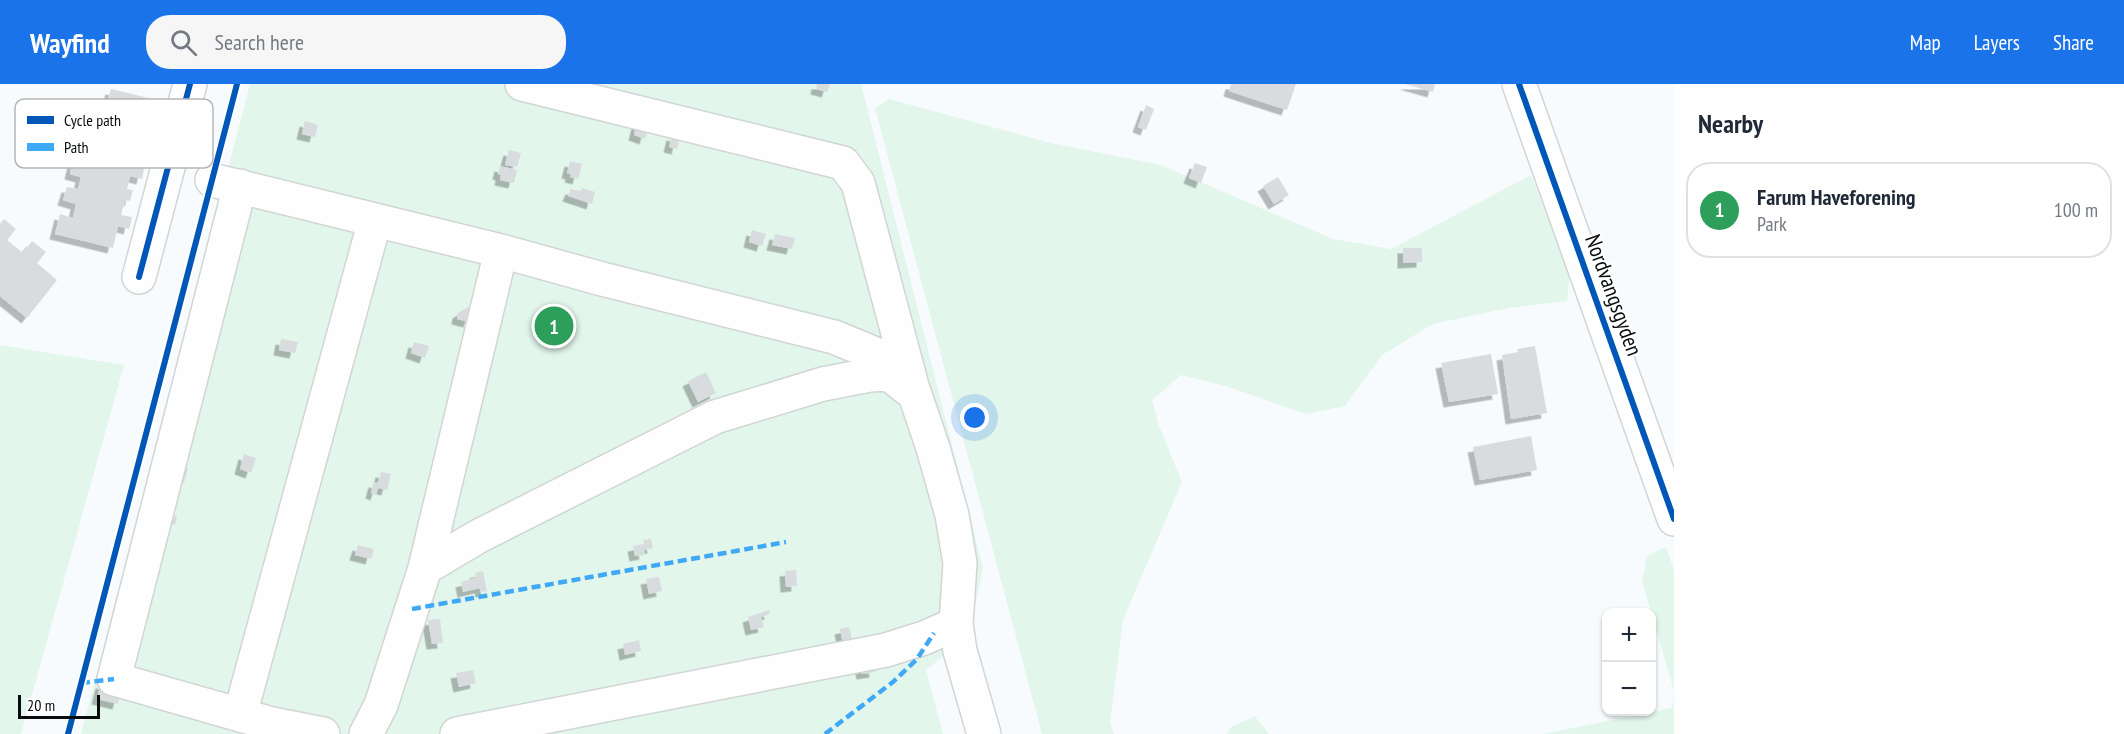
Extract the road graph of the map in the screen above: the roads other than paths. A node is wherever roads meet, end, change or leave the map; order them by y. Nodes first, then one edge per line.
1 (190, 84) edge
2 (522, 84) edge
3 (1519, 84) edge
4 (186, 99) edge
5 (168, 168) edge
6 (375, 220) junction
7 (501, 251) junction
8 (139, 277) dead end
9 (911, 380) junction
10 (1674, 519) edge
11 (425, 568) junction
12 (956, 624) junction
13 (240, 715) junction
14 (323, 734) edge
15 (366, 734) edge
16 (457, 734) edge
17 (984, 734) edge

1 - 4 street
2 - 9 street
3 - 10 street, Nordvangsgyden
5 - 8 street
6 - 7 street
6 - 13 street
6 - 13 street
7 - 9 street
7 - 11 street
9 - 11 street
9 - 12 street
11 - 15 street
12 - 16 street
12 - 17 street
13 - 14 street

